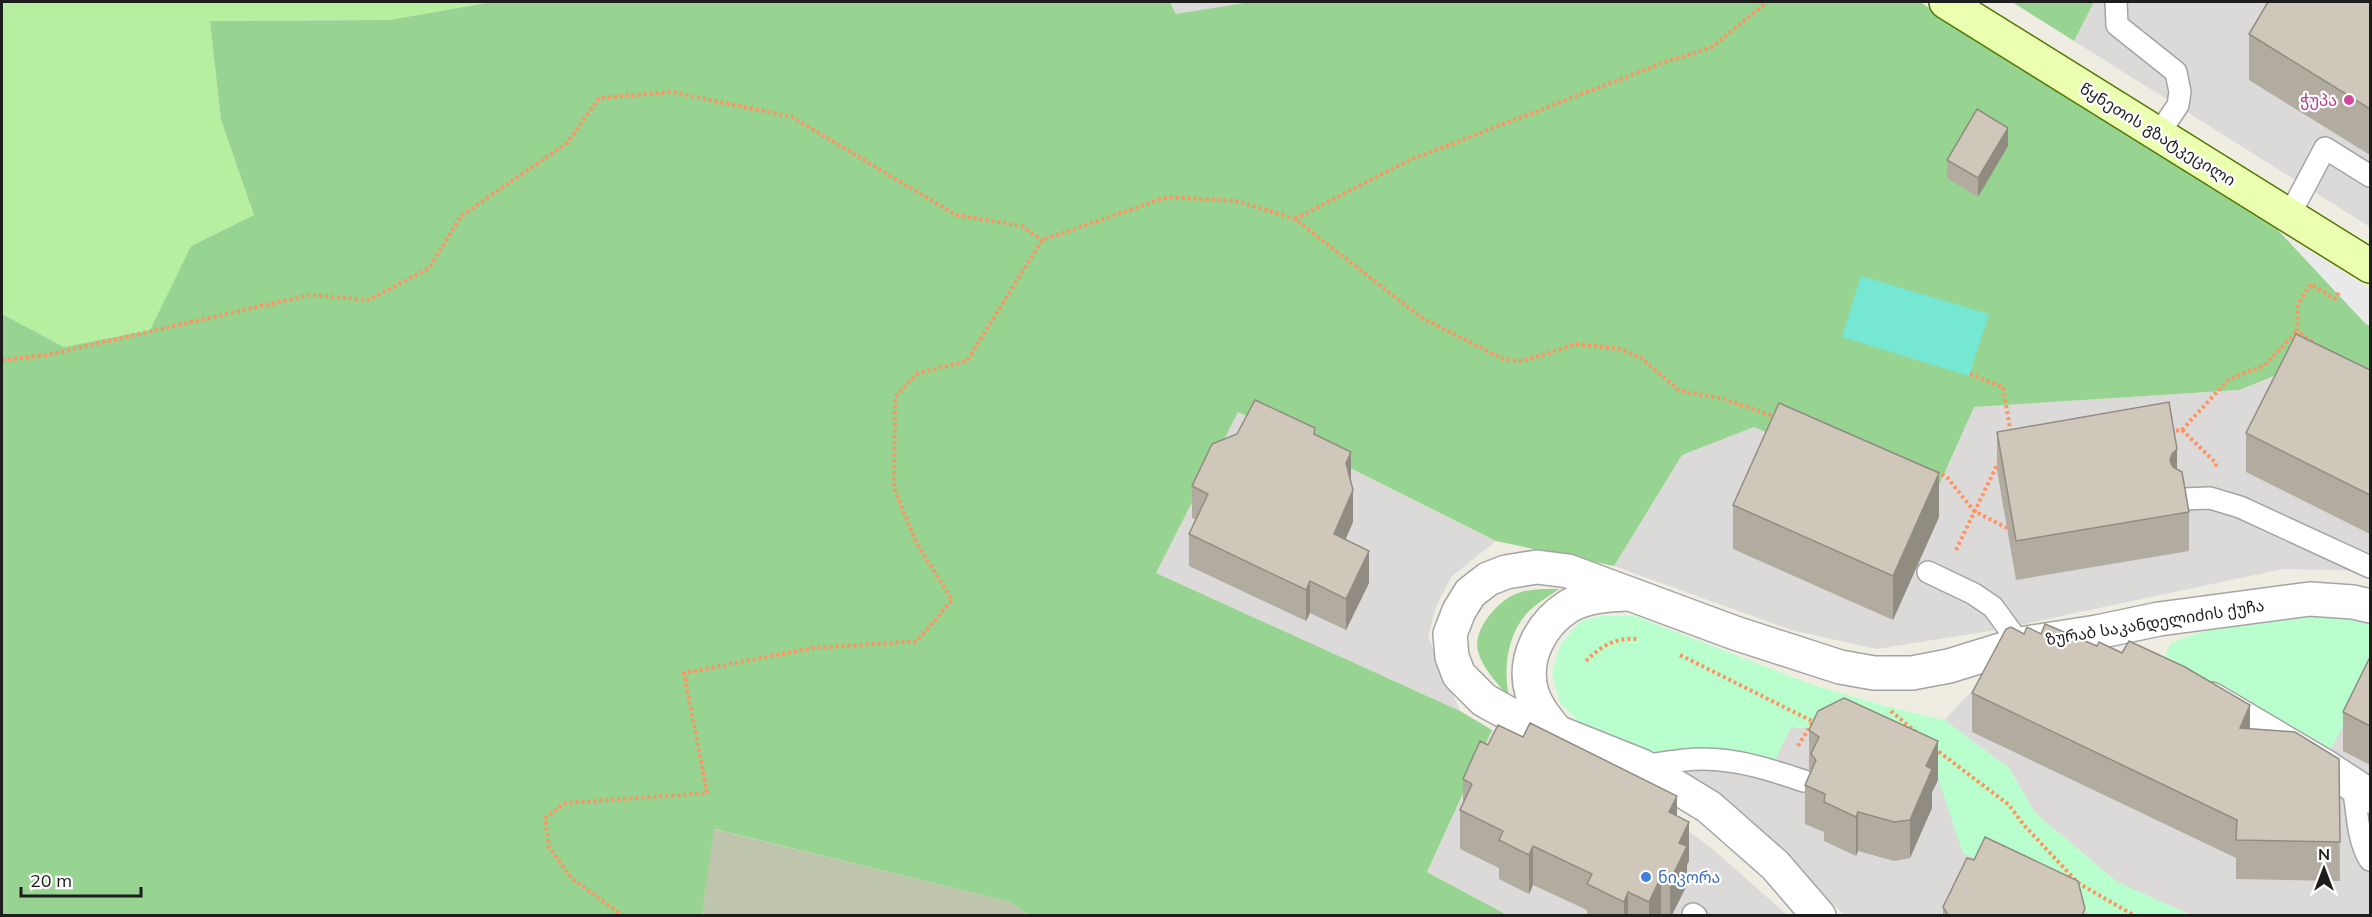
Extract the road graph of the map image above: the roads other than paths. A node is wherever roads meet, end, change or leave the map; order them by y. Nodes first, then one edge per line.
1 (1946, 2) edge
2 (2116, 2) edge
3 (2158, 135) junction
4 (2370, 176) edge
5 (2289, 216) junction
6 (2370, 266) edge
7 (2183, 499) edge
8 (2370, 567) edge
9 (1928, 572) dead end
10 (1632, 593) junction
11 (2370, 606) edge
12 (2097, 632) junction
13 (2020, 644) junction
14 (2137, 656) edge
15 (2187, 685) edge
16 (1557, 732) junction
17 (1642, 766) junction
18 (1804, 781) edge
19 (2362, 791) edge
20 (2370, 860) edge
21 (1819, 915) edge

1 - 3 main road, წყნეთის გზატკეცილი
2 - 3 lane
3 - 5 main road, წყნეთის გზატკეცილი
4 - 5 lane
5 - 6 main road, წყნეთის გზატკეცილი
7 - 8 lane
9 - 13 lane
10 - 13 street, ზურაბ საკანდელიძის ქუჩა
10 - 16 street, ზურაბ საკანდელიძის ქუჩა
10 - 16 street, ზურაბ საკანდელიძის ქუჩა
11 - 12 street, ზურაბ საკანდელიძის ქუჩა
12 - 13 street, ზურაბ საკანდელიძის ქუჩა
12 - 14 street
15 - 19 street
16 - 17 street, ზურაბ საკანდელიძის ქუჩა
17 - 18 lane
17 - 21 street, ზურაბ საკანდელიძის ქუჩა
19 - 20 lane

